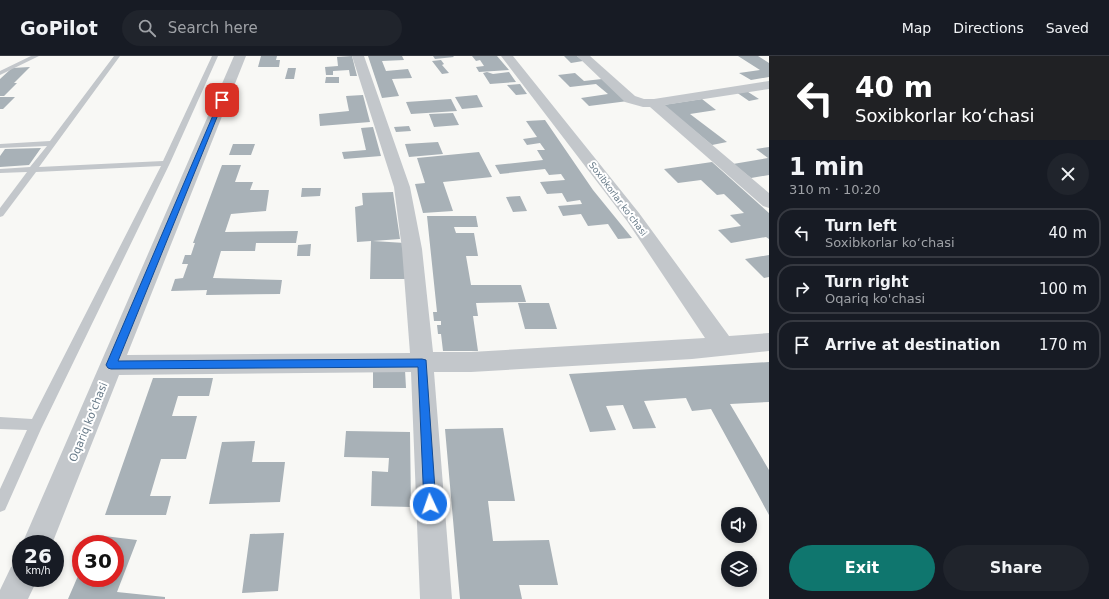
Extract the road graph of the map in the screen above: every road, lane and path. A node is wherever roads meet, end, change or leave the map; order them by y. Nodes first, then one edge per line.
1 (36, 56) edge
2 (117, 56) edge
3 (215, 56) edge
4 (240, 56) edge
5 (358, 56) edge
6 (507, 56) edge
7 (583, 56) edge
8 (0, 73) edge
9 (769, 85) edge
10 (654, 103) junction
11 (52, 144) junction
12 (0, 146) edge
13 (166, 162) junction
14 (33, 169) junction
15 (0, 171) edge
16 (769, 181) edge
17 (750, 185) junction
18 (769, 202) edge
19 (0, 214) edge
20 (769, 342) edge
21 (723, 346) junction
22 (422, 363) junction
23 (111, 365) junction
24 (0, 423) edge
25 (36, 425) junction
26 (0, 505) edge
27 (41, 535) edge
28 (18, 587) edge
29 (12, 599) edge
30 (436, 599) edge

1 - 8 lane
2 - 11 lane
3 - 13 lane
4 - 23 street, Oqariq ko'chasi
5 - 22 street
6 - 21 street, Soxibkorlar koʻchasi
7 - 10 street
9 - 10 street
10 - 17 street
11 - 12 lane
11 - 14 lane
13 - 14 lane
13 - 25 lane
14 - 15 lane
14 - 19 lane
16 - 17 street
17 - 18 street
20 - 21 street
21 - 22 street
22 - 23 street
22 - 30 street
23 - 27 street, Oqariq ko'chasi
24 - 25 lane
25 - 26 lane
28 - 29 street

